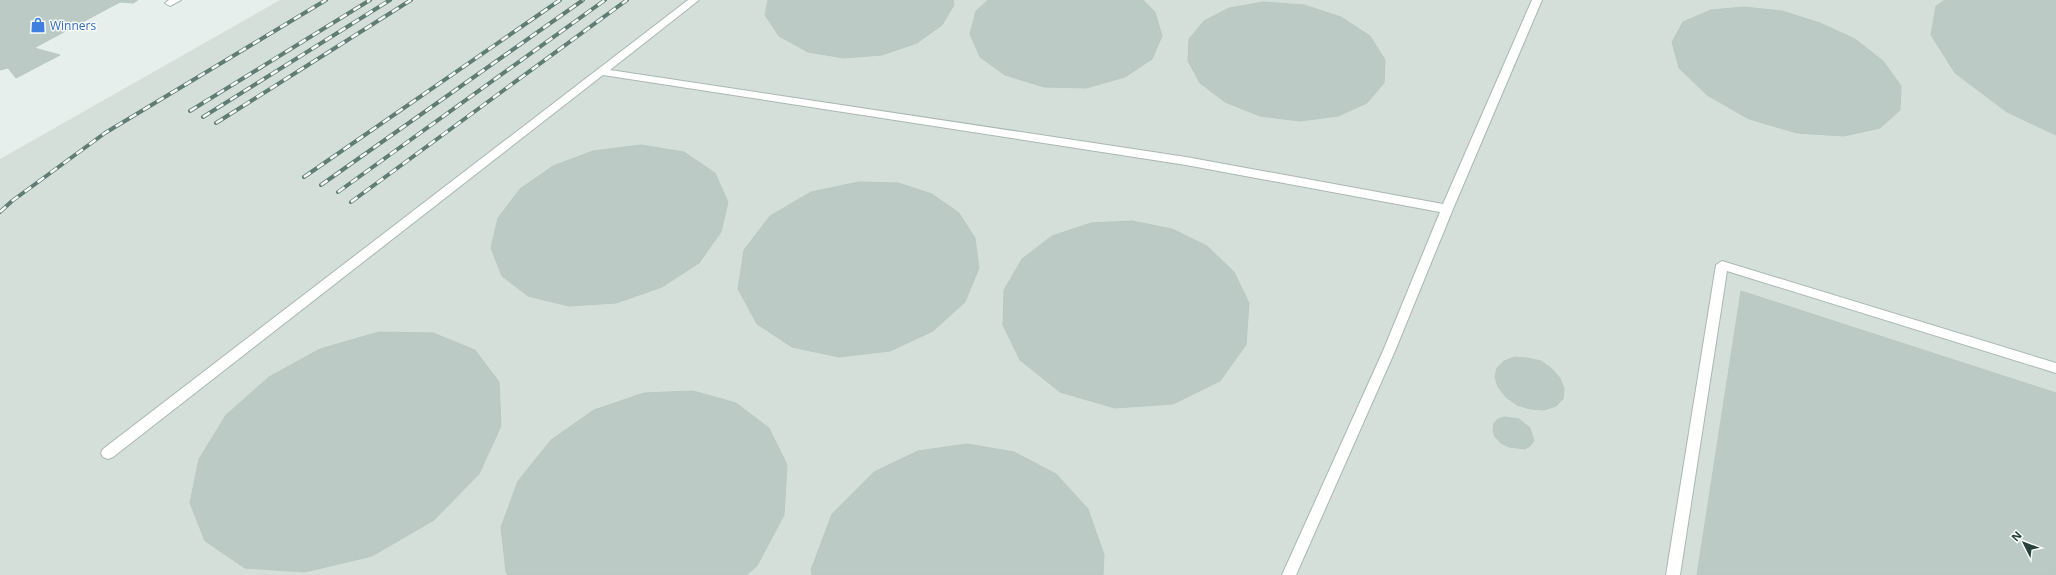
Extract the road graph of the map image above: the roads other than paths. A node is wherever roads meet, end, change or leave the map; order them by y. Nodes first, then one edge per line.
1 (694, 0) edge
2 (1537, 0) edge
3 (601, 72) junction
4 (1448, 209) junction
5 (2056, 368) edge
6 (108, 453) dead end
7 (1289, 575) edge
8 (1673, 575) edge

1 - 3 lane
2 - 4 lane
3 - 4 lane
3 - 6 lane
4 - 7 lane
5 - 8 lane

